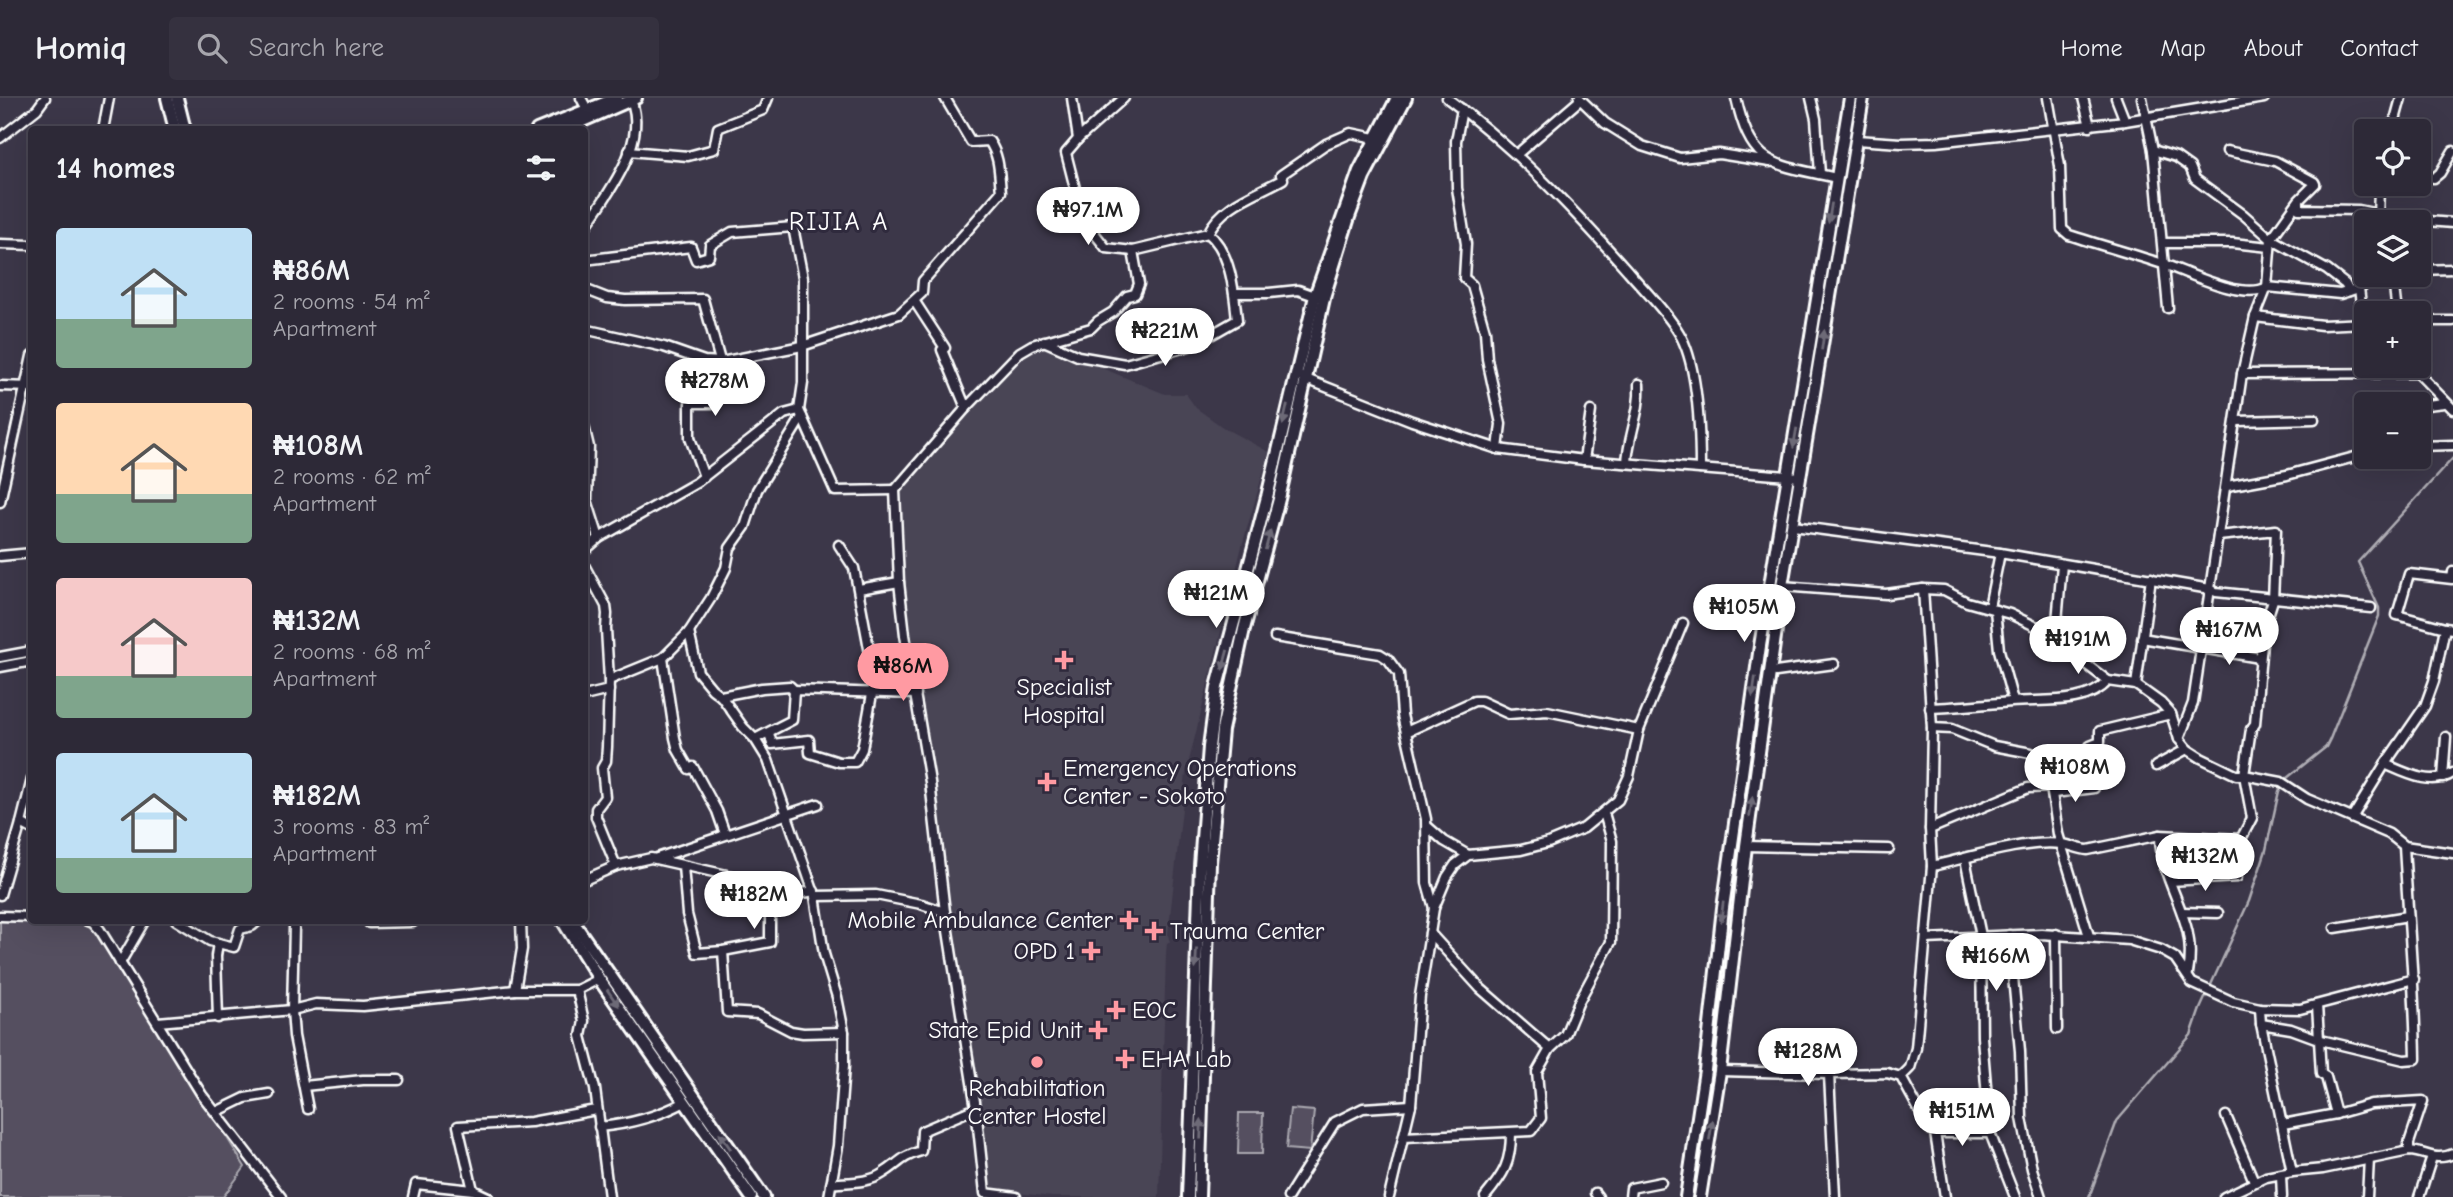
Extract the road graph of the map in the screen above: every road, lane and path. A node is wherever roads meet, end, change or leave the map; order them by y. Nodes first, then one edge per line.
1 (45, 98) edge
2 (109, 98) edge
3 (167, 98) edge
4 (177, 98) edge
5 (582, 98) edge
6 (617, 98) edge
7 (768, 98) edge
8 (945, 98) edge
9 (1072, 98) edge
10 (1124, 98) edge
11 (1397, 98) edge
12 (1406, 98) edge
13 (1447, 98) edge
14 (1736, 98) edge
15 (1811, 98) edge
16 (1850, 98) edge
17 (1863, 98) edge
18 (2048, 98) edge
19 (2083, 98) edge
20 (2116, 98) edge
21 (2142, 98) edge
22 (2264, 98) edge
23 (2401, 98) edge
24 (634, 99) edge
25 (1579, 99) edge
26 (1462, 109) junction
27 (588, 111) junction
28 (2145, 116) junction
29 (2395, 119) edge
30 (2125, 121) junction
31 (2090, 125) junction
32 (104, 126) edge
33 (174, 126) edge
34 (184, 126) edge
35 (548, 126) edge
36 (571, 126) edge
37 (2053, 129) junction
38 (0, 138) edge
39 (1375, 138) junction
40 (1078, 139) junction
41 (1856, 140) junction
42 (2153, 150) junction
43 (629, 151) junction
44 (2227, 151) dead end
45 (2453, 151) edge
46 (1516, 155) junction
47 (1770, 162) junction
48 (1820, 174) junction
49 (2431, 177) edge
50 (1836, 178) junction
51 (2299, 203) junction
52 (2359, 210) edge
53 (2431, 221) edge
54 (588, 223) edge
55 (2453, 223) edge
56 (1208, 233) junction
57 (2163, 243) junction
58 (2271, 243) junction
59 (0, 244) edge
60 (28, 245) edge
61 (1133, 251) junction
62 (588, 260) edge
63 (2166, 265) junction
64 (2453, 269) edge
65 (2431, 270) edge
66 (2267, 287) junction
67 (2359, 288) joint
68 (588, 291) edge
69 (2349, 291) junction
70 (1234, 293) junction
71 (1315, 296) junction
72 (2361, 301) edge
73 (915, 302) junction
74 (2168, 308) dead end
75 (2255, 317) junction
76 (2431, 321) edge
77 (2453, 321) edge
78 (2354, 324) edge
79 (588, 330) edge
80 (1044, 341) junction
81 (802, 346) junction
82 (720, 362) junction
83 (2354, 371) edge
84 (2242, 374) junction
85 (1300, 377) junction
86 (2421, 378) edge
87 (1639, 384) dead end
88 (0, 386) edge
89 (28, 386) edge
90 (2444, 403) junction
91 (2431, 404) edge
92 (966, 408) junction
93 (2453, 410) edge
94 (1591, 411) dead end
95 (801, 413) junction
96 (2314, 419) dead end
97 (2237, 421) junction
98 (588, 443) edge
99 (2453, 445) edge
100 (2431, 446) edge
101 (1498, 449) junction
102 (2354, 457) edge
103 (1584, 460) junction
104 (1628, 463) junction
105 (1700, 469) junction
106 (588, 474) edge
107 (704, 477) junction
108 (1794, 477) junction
109 (2227, 486) junction
110 (895, 490) junction
111 (0, 502) edge
112 (588, 503) edge
113 (1793, 526) junction
114 (2217, 536) junction
115 (600, 538) junction
116 (839, 545) dead end
117 (588, 548) edge
118 (28, 553) edge
119 (2000, 553) junction
120 (0, 556) edge
121 (2063, 564) junction
122 (588, 572) edge
123 (2453, 572) edge
124 (2151, 578) junction
125 (900, 582) junction
126 (1782, 586) junction
127 (859, 589) junction
128 (1923, 589) junction
129 (2210, 589) junction
130 (2273, 600) junction
131 (1992, 608) junction
132 (2371, 608) dead end
133 (1684, 623) dead end
134 (2037, 627) junction
135 (2449, 629) edge
136 (689, 632) junction
137 (1275, 637) dead end
138 (2142, 638) junction
139 (2202, 648) junction
140 (28, 652) edge
141 (0, 657) edge
142 (663, 658) junction
143 (2260, 658) junction
144 (28, 662) edge
145 (1834, 664) dead end
146 (0, 667) edge
147 (1776, 672) dead end
148 (2108, 681) junction
149 (609, 685) junction
150 (2136, 685) junction
151 (794, 690) junction
152 (588, 694) edge
153 (872, 694) junction
154 (916, 694) junction
155 (721, 696) junction
156 (2013, 701) junction
157 (1930, 708) junction
158 (2171, 714) junction
159 (1932, 728) junction
160 (1639, 730) junction
161 (1406, 732) junction
162 (769, 733) junction
163 (2446, 737) dead end
164 (755, 738) junction
165 (2179, 739) junction
166 (2187, 749) junction
167 (2385, 764) junction
168 (2156, 766) dead end
169 (2453, 773) edge
170 (2244, 775) junction
171 (2443, 778) junction
172 (2083, 788) junction
173 (2094, 788) dead end
174 (2053, 790) junction
175 (28, 795) edge
176 (818, 804) dead end
177 (1604, 813) junction
178 (786, 815) junction
179 (2352, 818) junction
180 (21, 823) junction
181 (28, 827) edge
182 (1428, 827) junction
183 (1930, 829) junction
184 (725, 834) junction
185 (2160, 835) junction
186 (2062, 844) junction
187 (1746, 846) junction
188 (2404, 846) junction
189 (1889, 849) dead end
190 (2453, 853) edge
191 (1468, 855) junction
192 (657, 858) junction
193 (1965, 859) junction
194 (616, 866) junction
195 (683, 866) junction
196 (1932, 866) junction
197 (2237, 877) dead end
198 (588, 878) edge
199 (2170, 881) junction
200 (814, 893) junction
201 (0, 895) edge
202 (770, 899) junction
203 (1434, 908) junction
204 (945, 912) junction
205 (2182, 912) junction
206 (2218, 913) dead end
207 (0, 916) edge
208 (2408, 916) junction
209 (28, 917) edge
210 (95, 924) edge
211 (143, 924) edge
212 (182, 924) edge
213 (254, 924) edge
214 (295, 924) edge
215 (522, 924) edge
216 (565, 924) edge
217 (575, 924) edge
218 (2335, 928) dead end
219 (1430, 933) junction
220 (2056, 934) junction
221 (2009, 935) junction
222 (1980, 936) junction
223 (2089, 936) junction
224 (1926, 939) junction
225 (218, 943) junction
226 (723, 951) junction
227 (120, 963) junction
228 (2188, 973) junction
229 (599, 979) junction
230 (2414, 979) junction
231 (515, 990) junction
232 (577, 990) junction
233 (2317, 1005) junction
234 (2260, 1009) junction
235 (292, 1010) junction
236 (218, 1018) junction
237 (158, 1022) junction
238 (2261, 1024) junction
239 (2057, 1029) dead end
240 (844, 1032) junction
241 (2321, 1040) junction
242 (1550, 1049) junction
243 (1720, 1071) junction
244 (1829, 1074) junction
245 (1901, 1077) junction
246 (399, 1080) dead end
247 (304, 1086) junction
248 (269, 1094) dead end
249 (685, 1102) junction
250 (1411, 1105) junction
251 (976, 1108) junction
252 (308, 1109) dead end
253 (596, 1110) junction
254 (216, 1112) junction
255 (2336, 1114) junction
256 (2226, 1116) dead end
257 (2283, 1124) junction
258 (599, 1127) junction
259 (1511, 1133) junction
260 (1935, 1133) junction
261 (1990, 1133) junction
262 (1404, 1136) junction
263 (2409, 1151) junction
264 (2453, 1154) edge
265 (2432, 1157) junction
266 (2369, 1160) junction
267 (2292, 1172) junction
268 (2281, 1175) junction
269 (2254, 1181) junction
270 (1661, 1182) dead end
271 (831, 1184) junction
272 (473, 1190) junction
273 (985, 1195) edge
274 (281, 1197) edge
275 (413, 1197) edge
276 (488, 1197) edge
277 (609, 1197) edge
278 (751, 1197) edge
279 (764, 1197) edge
280 (828, 1197) edge
281 (1016, 1197) edge
282 (1188, 1197) edge
283 (1199, 1197) edge
284 (1288, 1197) edge
285 (1389, 1197) edge
286 (1485, 1197) edge
287 (1630, 1197) edge
288 (1686, 1197) edge
289 (1700, 1197) edge
290 (1835, 1197) edge
291 (1945, 1197) edge
292 (2015, 1197) edge
293 (2041, 1197) edge
294 (2224, 1197) edge
295 (2282, 1197) edge
296 (2367, 1197) edge
297 (2419, 1197) edge

1 - 38 street
2 - 32 street
3 - 33 main road
4 - 34 main road
5 - 27 street
6 - 27 main road
7 - 43 street
8 - 73 street
9 - 40 street
10 - 40 street
11 - 39 main road
12 - 85 main road
13 - 26 street
14 - 47 street
15 - 48 street
16 - 50 main road
17 - 41 main road
18 - 37 street
19 - 31 street
20 - 30 street
21 - 28 street
22 - 28 street
23 - 29 street
24 - 36 main road
24 - 43 street
25 - 46 street
25 - 47 street
26 - 46 street
26 - 101 street
27 - 35 main road
28 - 30 street
28 - 42 street
30 - 31 street
31 - 37 street
37 - 41 street
37 - 63 street
39 - 56 street
39 - 71 main road
40 - 61 street
108 -> 41 main road
42 - 57 street
42 - 58 street
43 - 54 street
44 - 51 street
45 - 49 street
46 - 105 street
47 - 48 street
48 - 50 street
50 -> 108 main road
51 - 52 street
51 - 58 street
53 - 55 street
56 - 61 street
56 - 70 street
57 - 58 street
57 - 63 street
58 - 66 street
58 - 69 street
59 - 60 street
61 - 80 street
62 - 81 street
63 - 66 street
63 - 74 street
64 - 65 street
66 - 69 street
66 - 75 street
67 - 69 street
67 - 72 street
68 - 82 street
70 - 71 street
70 - 80 street
71 - 85 main road
73 - 81 street
73 - 92 street
75 - 78 street
75 - 84 street
76 - 77 street
79 - 82 street
80 - 92 street
81 - 82 street
81 - 95 street
82 - 107 street
83 - 84 street
84 - 97 street
85 - 101 street
85 -> 282 main road
283 -> 85 main road
86 - 90 street
87 - 104 street
88 - 89 street
89 - 111 street
90 - 91 street
90 - 93 street
92 - 110 street
94 - 103 street
95 - 107 street
95 - 110 street
95 - 136 street
96 - 97 street
97 - 109 street
98 - 106 street
99 - 100 street
101 - 103 street
102 - 109 street
103 - 104 street
104 - 105 street
105 - 108 street
107 - 115 street
108 - 113 main road
108 -> 288 main road
109 - 114 street
110 - 125 street
112 - 115 street
113 - 119 street
113 - 126 main road
114 - 129 street
114 - 130 street
115 - 117 street
116 - 127 street
118 - 120 street
119 - 121 street
119 - 131 street
121 - 124 street
121 - 134 street
122 - 149 street
123 - 135 street
124 - 129 street
124 - 138 street
125 - 127 street
125 - 154 street
126 - 128 street
187 -> 126 main road
127 - 153 street
128 - 131 street
128 - 157 street
129 - 130 street
129 - 139 street
130 - 132 street
130 - 143 street
131 - 134 street
131 - 156 street
133 - 160 street
134 - 148 street
135 - 167 street
136 - 142 street
136 - 155 street
137 - 161 street
138 - 139 street
138 - 150 street
139 - 143 street
139 - 165 street
140 - 141 street
142 - 149 street
142 - 184 street
143 - 170 street
144 - 146 street
145 - 147 street
148 - 150 street
148 - 156 street
149 - 152 street
149 - 194 street
150 - 158 street
151 - 153 street
151 - 155 street
151 - 162 street
153 - 154 street
153 - 162 street
154 - 204 street
155 - 164 street
156 - 157 street
157 - 159 street
158 - 165 street
158 - 172 street
159 - 174 street
159 - 183 street
160 - 161 street
160 - 177 street
161 - 182 street
162 - 164 street
163 - 171 street
164 - 178 street
165 - 166 street
166 - 168 street
166 - 170 street
167 - 171 street
167 - 179 street
169 - 171 street
170 - 179 street
170 - 185 street
172 - 173 street
172 - 174 street
174 - 183 street
174 - 186 street
175 - 180 street
176 - 178 street
177 - 191 street
177 - 242 street
178 - 184 street
178 - 200 street
179 - 188 street
180 - 181 street
180 - 201 street
182 - 191 street
182 - 203 street
183 - 196 street
184 - 192 street
185 - 186 street
185 - 199 street
186 - 193 street
186 - 223 street
187 - 189 street
187 - 243 main road
188 - 190 street
188 - 208 street
191 - 203 street
192 - 194 street
192 - 195 street
193 - 196 street
193 - 222 street
194 - 198 street
195 - 202 street
195 - 226 street
196 - 224 street
197 - 199 street
199 - 205 street
200 - 202 street
200 - 204 street
200 - 240 street
202 - 226 street
203 - 219 street
204 - 251 street
205 - 206 street
205 - 228 street
207 - 209 street
208 - 218 street
208 - 230 street
210 - 227 street
211 - 227 street
212 - 225 street
213 - 225 street
214 - 235 street
215 - 231 street
216 - 229 main road
279 -> 217 main road
219 - 242 street
219 - 250 street
220 - 221 street
220 - 223 street
220 - 239 street
221 - 222 street
221 - 293 street
222 - 224 street
222 - 261 street
223 - 228 street
224 - 245 street
225 - 236 street
226 - 240 street
227 - 237 street
228 - 234 street
229 - 232 street
229 -> 249 main road
230 - 233 street
230 - 241 street
231 - 232 street
231 - 235 street
232 - 253 street
233 - 234 street
233 - 241 street
234 - 238 street
235 - 236 street
235 - 247 street
236 - 237 street
237 - 254 street
238 - 241 street
238 - 257 street
240 - 271 street
241 - 255 street
242 - 259 street
243 - 244 street
289 -> 243 main road
244 - 245 street
244 - 290 street
245 - 260 street
246 - 247 street
247 - 252 street
248 - 254 street
249 - 258 street
249 - 278 main road
250 - 262 street
250 - 284 street
251 - 271 street
251 - 273 street
253 - 258 street
253 - 272 street
254 - 274 street
255 - 257 street
255 - 263 street
256 - 269 street
257 - 267 street
258 - 277 street
259 - 262 street
259 - 286 street
260 - 261 street
260 - 291 street
261 - 292 street
262 - 285 street
263 - 265 street
263 - 266 street
264 - 265 street
265 - 297 street
266 - 267 street
266 - 296 street
267 - 268 street
268 - 269 street
268 - 295 street
269 - 294 street
270 - 287 street
271 - 280 street
272 - 275 street
272 - 276 street
273 - 281 street

